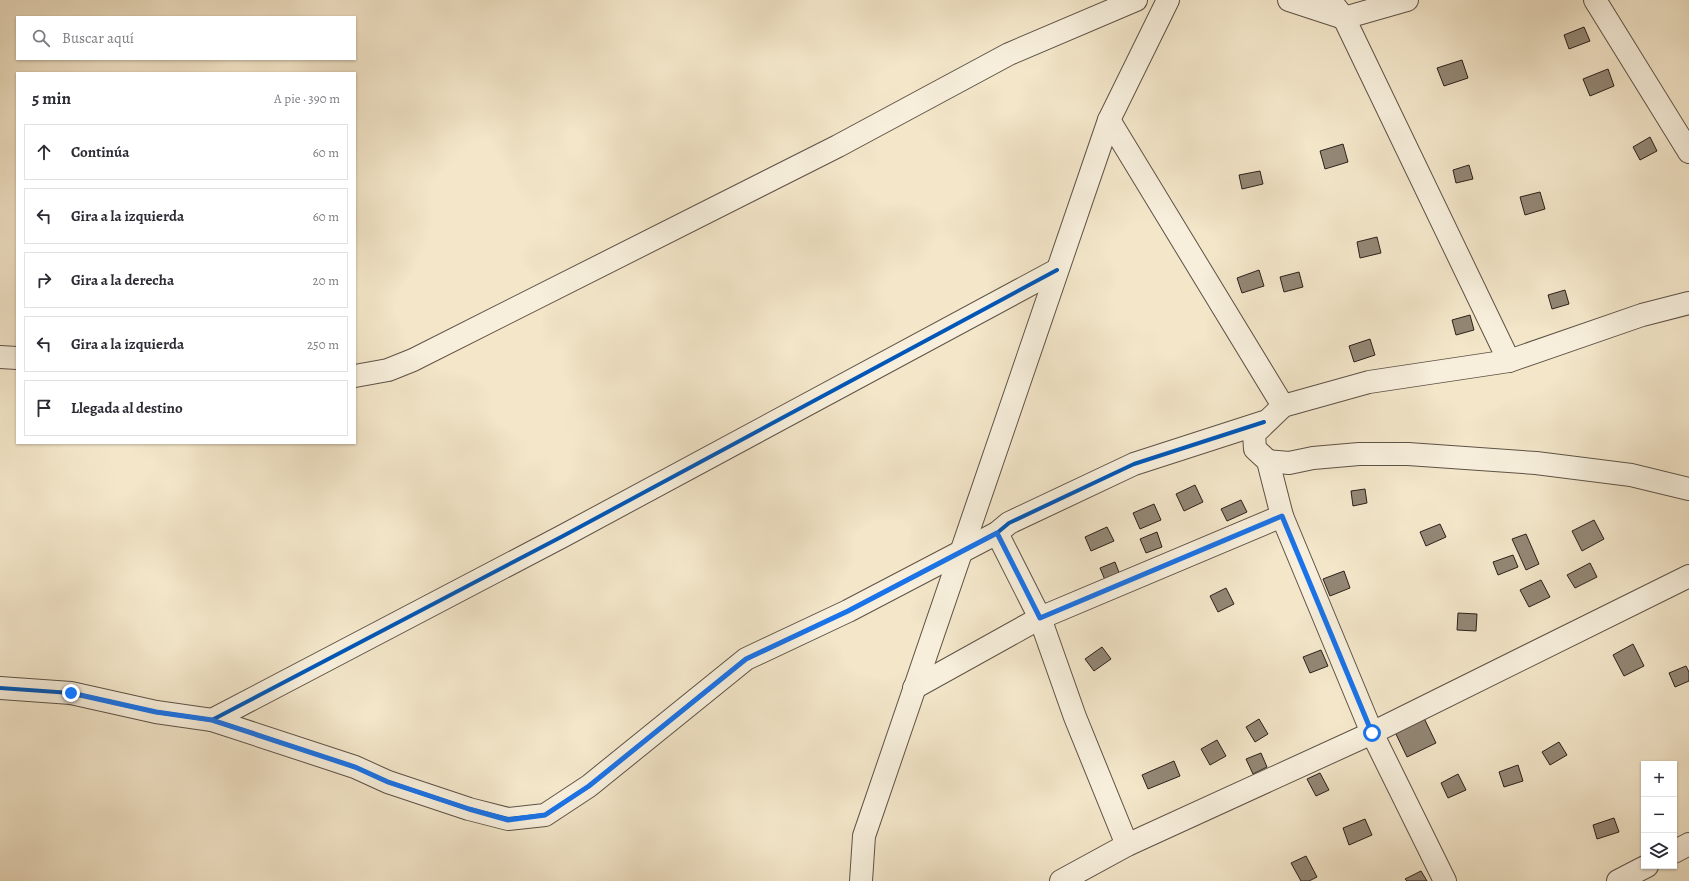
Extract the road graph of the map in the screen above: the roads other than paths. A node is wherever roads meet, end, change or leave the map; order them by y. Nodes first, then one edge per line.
1 (1136, 0) edge
2 (1168, 0) edge
3 (1289, 0) edge
4 (1330, 0) edge
5 (1407, 0) edge
6 (1595, 0) edge
7 (1344, 18) junction
8 (1109, 120) junction
9 (1689, 152) edge
10 (1057, 270) junction
11 (1689, 302) edge
12 (0, 357) edge
13 (16, 358) edge
14 (1509, 362) junction
15 (356, 376) edge
16 (1283, 406) junction
17 (1264, 422) junction
18 (1268, 461) junction
19 (1689, 489) edge
20 (1282, 516) junction
21 (997, 533) junction
22 (960, 552) junction
23 (1689, 576) edge
24 (1040, 618) junction
25 (0, 688) edge
26 (914, 688) junction
27 (212, 720) junction
28 (1372, 733) junction
29 (1689, 844) edge
30 (1127, 845) junction
31 (1677, 850) edge
32 (1641, 869) edge
33 (861, 881) edge
34 (1061, 881) edge
35 (1445, 881) edge
36 (1618, 881) edge

1 - 15 street
2 - 8 street
3 - 7 street
4 - 7 street
5 - 7 street
6 - 9 street
7 - 14 street
8 - 10 street
8 - 16 street
10 - 22 street
10 - 27 street
11 - 14 street
12 - 13 street
14 - 16 street
16 - 17 street
17 - 18 street
17 - 21 street
18 - 19 street
18 - 20 street
20 - 24 street
20 - 28 street
21 - 22 street
21 - 24 street
22 - 26 street
22 - 27 street
23 - 28 street
24 - 26 street
24 - 30 street
25 - 27 street
26 - 33 street
28 - 30 street
28 - 35 street
29 - 31 street
30 - 34 street
32 - 36 street

